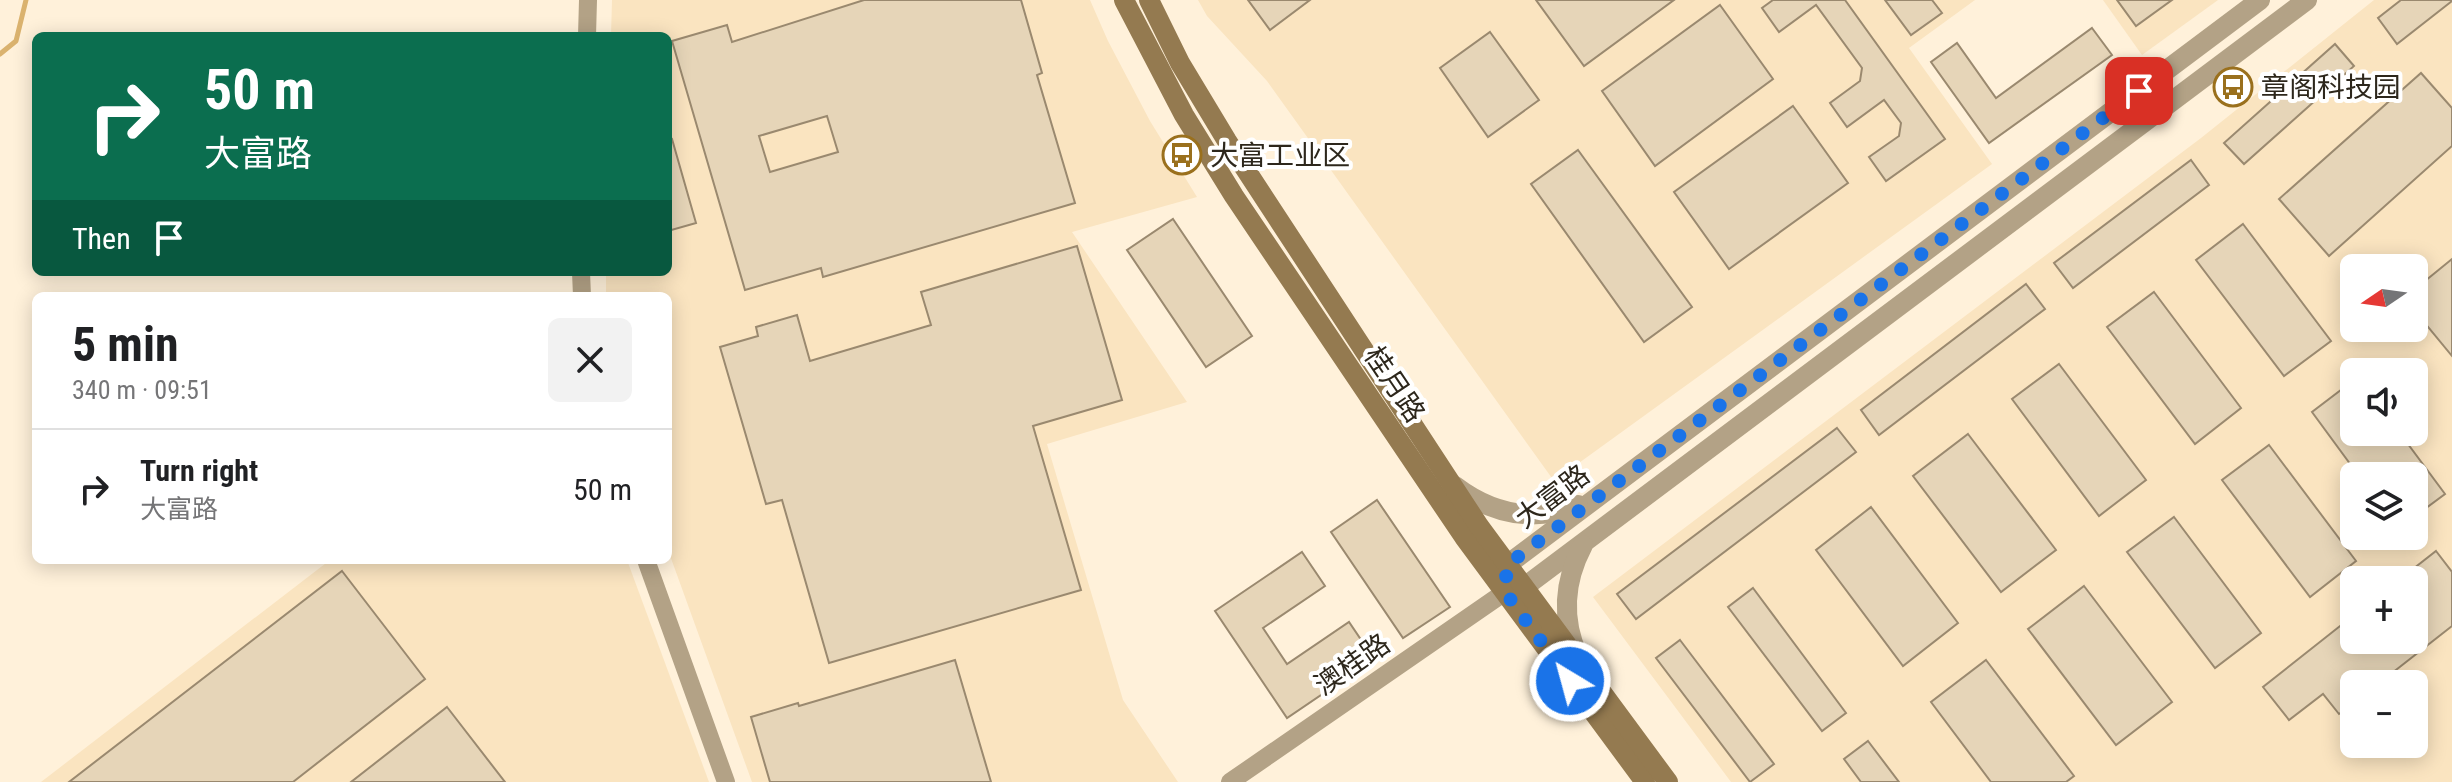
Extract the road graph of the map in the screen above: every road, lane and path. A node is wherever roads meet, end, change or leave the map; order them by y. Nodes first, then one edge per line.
1 (588, 0) edge
2 (1124, 0) edge
3 (1149, 0) edge
4 (2260, 0) edge
5 (2307, 0) edge
6 (587, 32) edge
7 (1638, 466) junction
8 (1450, 482) junction
9 (1655, 489) junction
10 (1596, 498) junction
11 (1585, 541) junction
12 (647, 564) edge
13 (1507, 565) junction
14 (1514, 590) junction
15 (1584, 671) junction
16 (726, 782) edge
17 (1230, 782) edge
18 (1645, 782) edge
19 (1668, 782) edge

1 - 6 street
2 - 14 main road, 桂月路
3 - 8 main road, 桂月路
4 - 7 street, 大富路
5 - 9 street, 大富路
7 - 9 street
7 - 10 street, 大富路
8 - 10 street
8 - 13 main road, 桂月路
9 - 11 street, 大富路
10 - 13 street, 大富路
11 - 14 street, 大富路
11 - 15 street
12 - 16 street
13 - 14 street, 大富路
14 - 15 main road, 桂月路
14 - 17 street, 澳桂路
14 - 18 main road, 桂月路
15 - 19 main road, 桂月路

